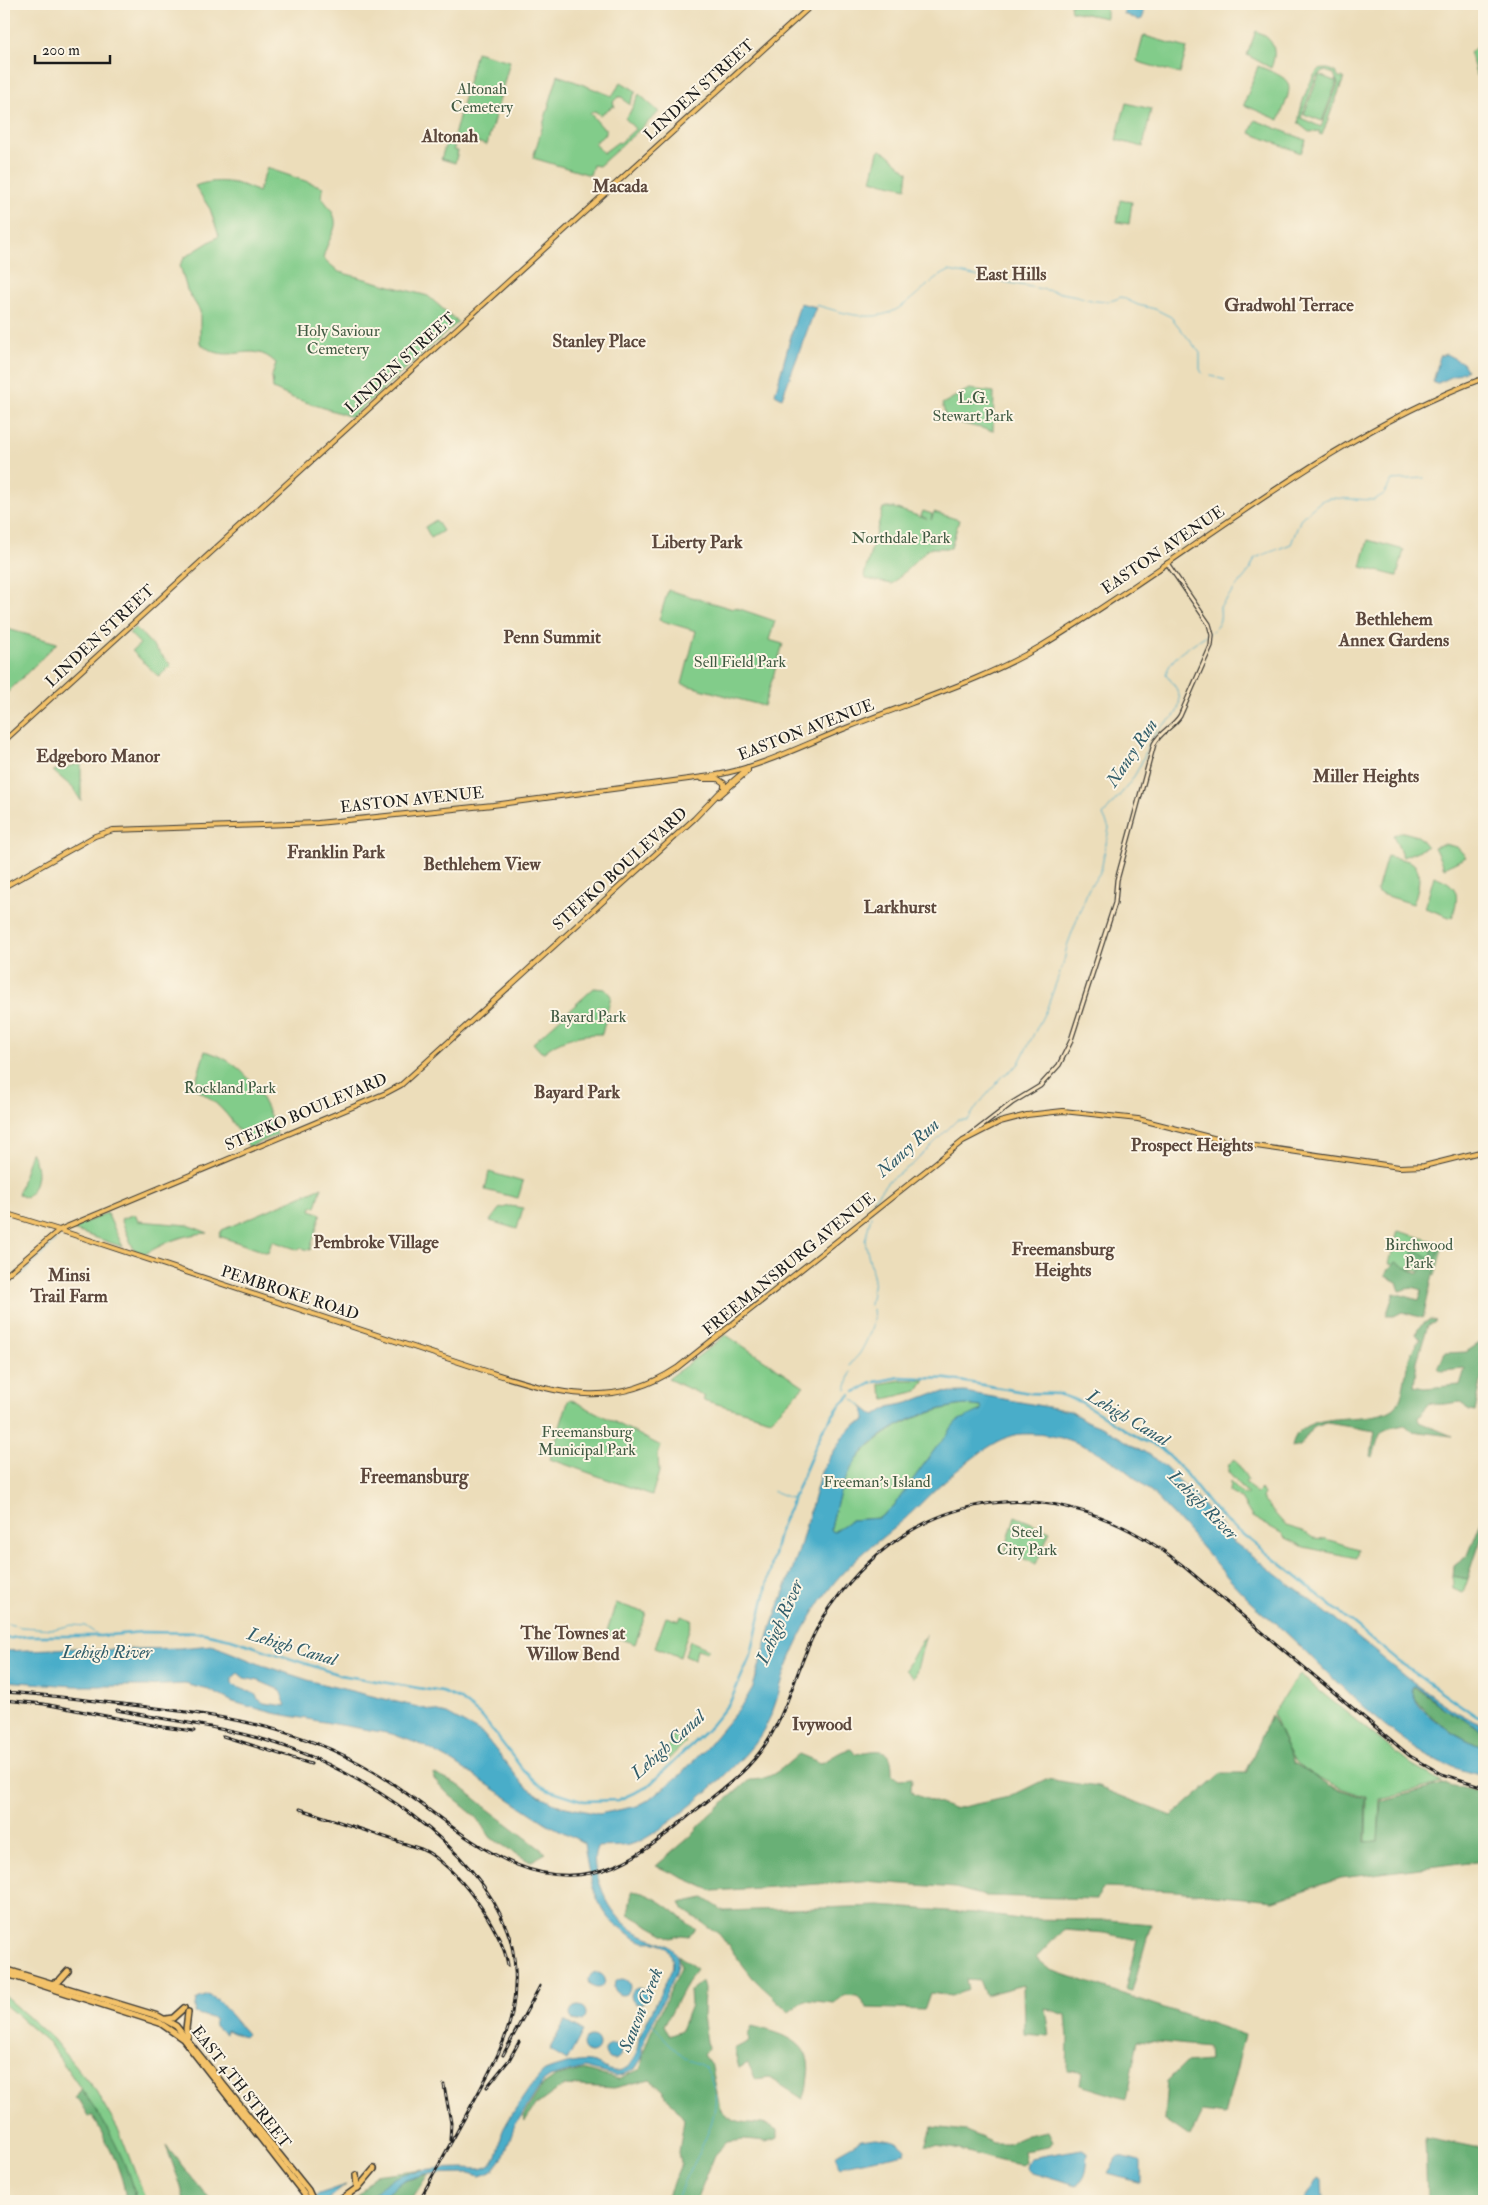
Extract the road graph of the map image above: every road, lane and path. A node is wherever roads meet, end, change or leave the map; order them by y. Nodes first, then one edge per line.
1 (812, 4) edge
2 (1484, 378) edge
3 (1168, 563) junction
4 (4, 741) edge
5 (748, 767) junction
6 (700, 778) junction
7 (724, 788) junction
8 (718, 796) junction
9 (4, 887) edge
10 (963, 1141) junction
11 (1484, 1151) edge
12 (4, 1213) edge
13 (59, 1230) junction
14 (4, 1277) edge
15 (569, 1394) joint
16 (4, 1969) edge
17 (68, 1971) dead end
18 (4, 1973) edge
19 (47, 1984) junction
20 (164, 2019) junction
21 (192, 2043) junction
22 (374, 2169) dead end
23 (356, 2175) dead end
24 (358, 2188) junction
25 (305, 2191) junction
26 (306, 2201) edge
27 (313, 2201) edge
28 (339, 2201) edge

1 - 4 main road, LINDEN STREET
2 - 3 main road, EASTON AVENUE
3 - 5 main road, EASTON AVENUE
3 - 10 main road
5 - 6 main road, EASTON AVENUE
5 - 7 main road, STEFKO BOULEVARD
5 - 8 main road, STEFKO BOULEVARD
6 - 7 main road
6 - 9 main road, EASTON AVENUE
7 - 8 main road, STEFKO BOULEVARD
8 - 13 main road, STEFKO BOULEVARD
10 - 11 main road, FREEMANSBURG AVENUE
10 - 15 main road, FREEMANSBURG AVENUE
12 - 13 main road, PEMBROKE ROAD
13 - 14 main road, STEFKO BOULEVARD
13 - 15 main road, PEMBROKE ROAD
16 - 19 highway, EAST 4TH STREET
17 - 19 highway
18 - 25 highway, EAST 4TH STREET
19 - 20 highway, EAST 4TH STREET
20 - 21 highway, EAST 4TH STREET
20 - 21 highway
21 - 25 highway, EAST 4TH STREET
22 - 24 highway
23 - 24 highway
24 - 28 highway
25 - 26 highway
25 - 27 highway

